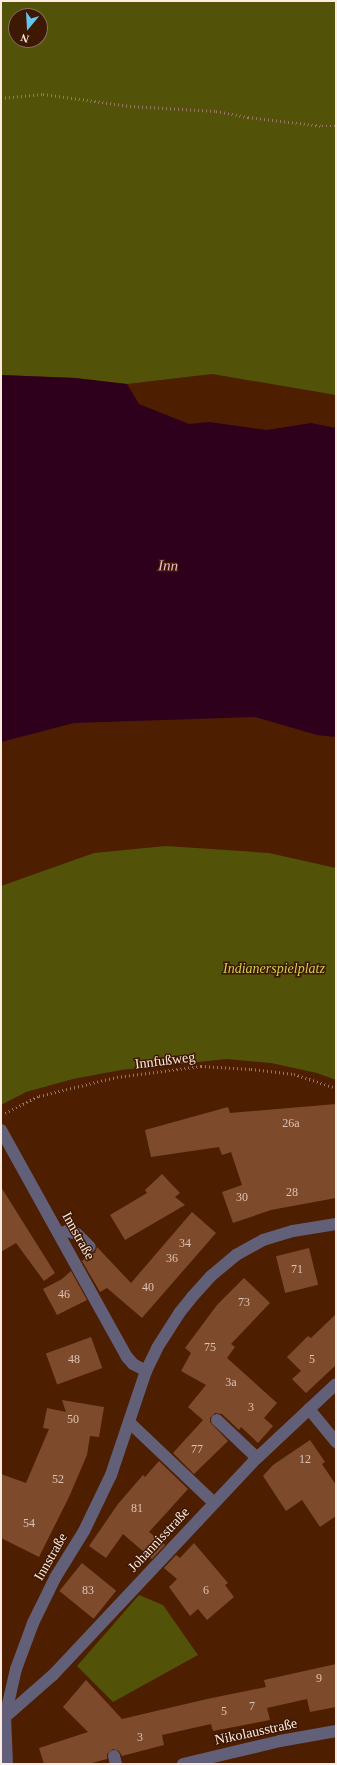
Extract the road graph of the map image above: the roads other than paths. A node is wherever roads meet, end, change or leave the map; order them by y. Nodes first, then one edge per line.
1 (1, 1130) edge
2 (336, 1224) edge
3 (60, 1234) junction
4 (90, 1247) dead end
5 (146, 1371) junction
6 (336, 1384) edge
7 (309, 1409) junction
8 (217, 1420) dead end
9 (129, 1422) junction
10 (336, 1442) edge
11 (257, 1458) junction
12 (214, 1503) junction
13 (5, 1717) junction
14 (336, 1731) edge
15 (195, 1762) edge
16 (6, 1764) edge
17 (183, 1764) edge

1 - 3 street, Innstraße
2 - 5 street, Innstraße
3 - 4 street
3 - 5 street, Innstraße
5 - 9 street, Innstraße
6 - 7 street, Johannisstraße
7 - 10 street
7 - 11 street, Johannisstraße
8 - 11 street
9 - 12 street
9 - 13 street, Innstraße
11 - 12 street, Johannisstraße
12 - 13 street, Johannisstraße
13 - 16 street, Innstraße
14 - 15 street, Nikolausstraße
15 - 17 street, Nikolausstraße

